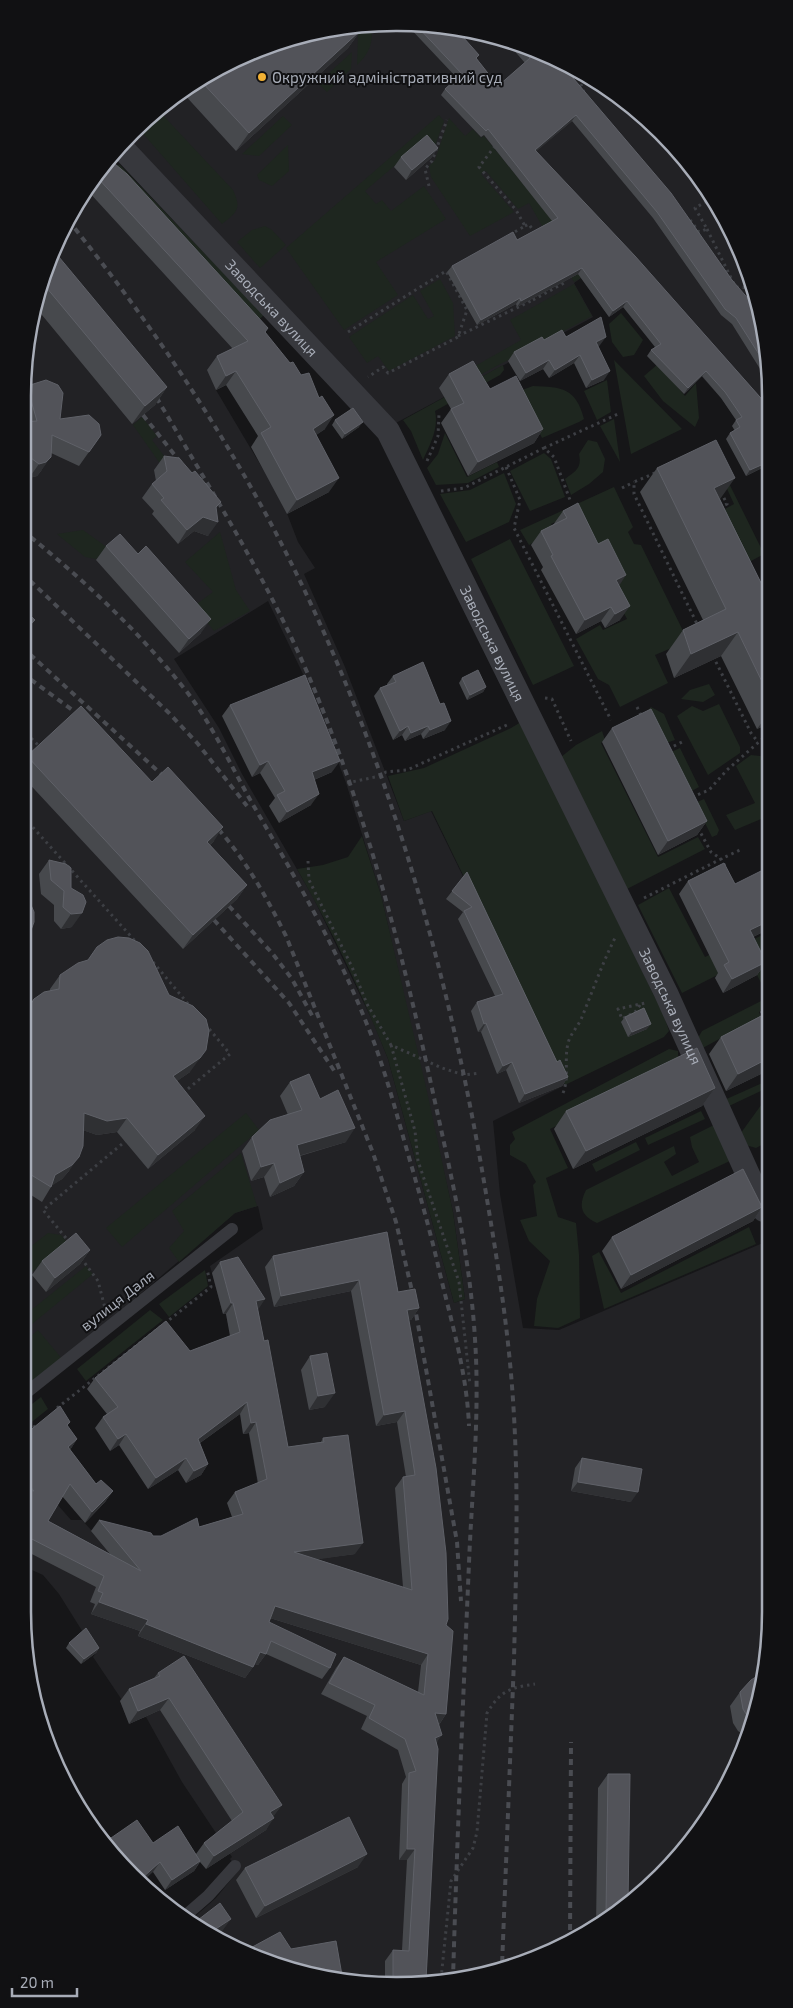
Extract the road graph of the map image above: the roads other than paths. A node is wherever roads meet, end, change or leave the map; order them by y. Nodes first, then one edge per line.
1 (126, 152) edge
2 (762, 1206) edge
3 (232, 1229) dead end
4 (31, 1389) edge
5 (234, 1866) dead end
6 (190, 1912) edge

1 - 2 street, Заводська вулиця
3 - 4 lane, вулиця Даля
5 - 6 lane

